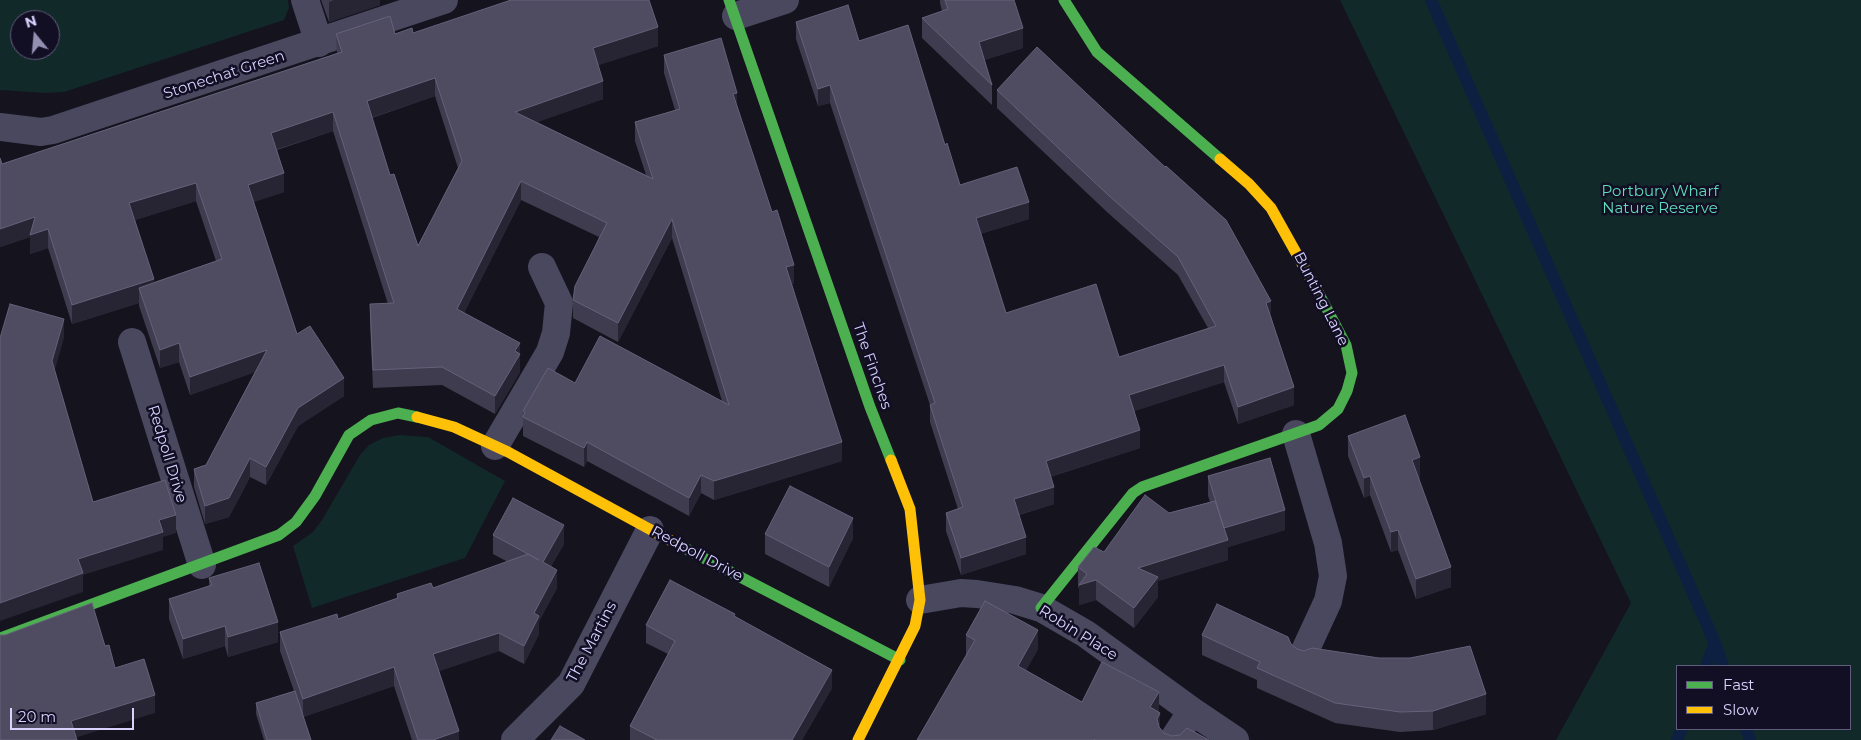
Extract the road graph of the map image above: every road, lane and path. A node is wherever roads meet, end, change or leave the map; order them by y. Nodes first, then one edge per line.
1 (305, 0) edge
2 (444, 0) edge
3 (785, 0) edge
4 (1064, 0) edge
5 (732, 8) edge
6 (319, 43) junction
7 (0, 127) edge
8 (542, 267) dead end
9 (132, 342) dead end
10 (1296, 434) junction
11 (496, 446) junction
12 (650, 530) junction
13 (202, 565) junction
14 (920, 600) junction
15 (1041, 608) junction
16 (0, 638) edge
17 (1304, 655) edge
18 (900, 660) junction
19 (1192, 711) junction
20 (515, 740) edge
21 (858, 740) edge
22 (1173, 740) edge
23 (1235, 740) edge

1 - 6 street
2 - 6 street, Stonechat Green
3 - 5 street
4 - 10 street, Bunting Lane
5 - 14 street, The Finches
6 - 7 street, Stonechat Green
8 - 11 street
9 - 13 street, Redpoll Drive
10 - 15 street, Bunting Lane
10 - 17 street
11 - 12 street, Redpoll Drive
11 - 13 street, Redpoll Drive
12 - 18 street, Redpoll Drive
12 - 20 street, The Martins
13 - 16 street, Redpoll Drive
14 - 15 street, Robin Place
14 - 18 street, The Finches
15 - 19 street, Robin Place
18 - 21 street, The Finches
19 - 22 street
19 - 23 street, Robin Place

